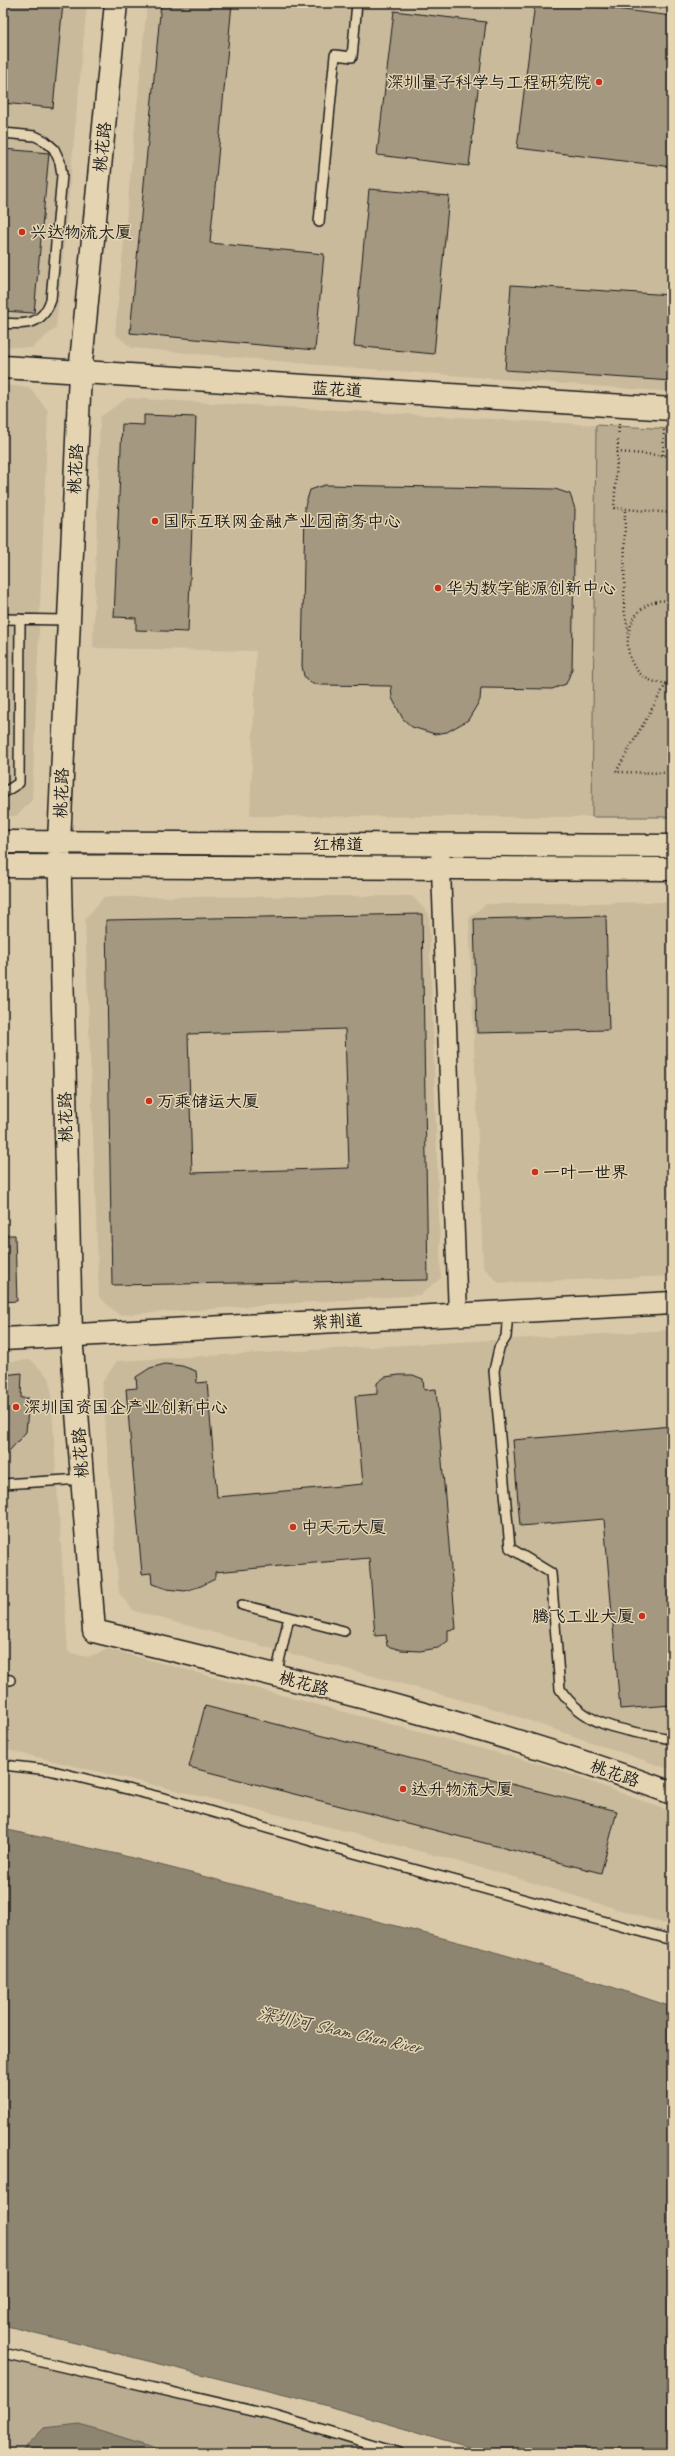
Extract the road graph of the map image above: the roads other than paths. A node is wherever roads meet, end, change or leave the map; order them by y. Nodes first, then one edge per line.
1 (116, 3) edge
2 (357, 3) edge
3 (3, 133) edge
4 (319, 222) dead end
5 (3, 323) edge
6 (3, 367) edge
7 (80, 373) junction
8 (668, 409) edge
9 (3, 619) edge
10 (20, 619) junction
11 (67, 620) junction
12 (3, 793) edge
13 (3, 842) edge
14 (59, 842) junction
15 (440, 844) junction
16 (672, 846) edge
17 (3, 866) edge
18 (59, 866) junction
19 (440, 868) junction
20 (672, 869) edge
21 (672, 1303) edge
22 (508, 1312) junction
23 (458, 1314) junction
24 (71, 1336) junction
25 (3, 1339) edge
26 (82, 1479) junction
27 (3, 1484) edge
28 (242, 1605) dead end
29 (290, 1616) junction
30 (344, 1631) dead end
31 (276, 1675) junction
32 (672, 1739) edge
33 (3, 1765) edge
34 (672, 1793) edge
35 (672, 1940) edge
36 (3, 2353) edge
37 (399, 2453) edge

1 - 7 main road, 桃花路
2 - 4 lane
3 - 5 lane
6 - 7 main road, 蓝花道
7 - 8 main road, 蓝花道
7 - 11 main road, 桃花路
9 - 10 lane
10 - 11 lane
10 - 12 lane
11 - 14 main road, 桃花路
13 - 14 main road, 红棉道
14 - 15 main road, 红棉道
14 - 18 main road, 桃花路
15 - 16 main road, 红棉道
15 - 19 street
17 - 18 main road, 红棉道
18 - 19 main road, 红棉道
18 - 24 main road, 桃花路
19 - 20 main road, 红棉道
19 - 23 street
21 - 22 main road, 紫荆道
22 - 23 main road, 紫荆道
22 - 32 lane
23 - 24 main road, 紫荆道
24 - 25 main road, 紫荆道
24 - 26 main road, 桃花路
26 - 27 lane
26 - 31 main road, 桃花路
28 - 29 lane
29 - 30 lane
29 - 31 lane
31 - 34 main road, 桃花路
33 - 35 lane
36 - 37 lane

